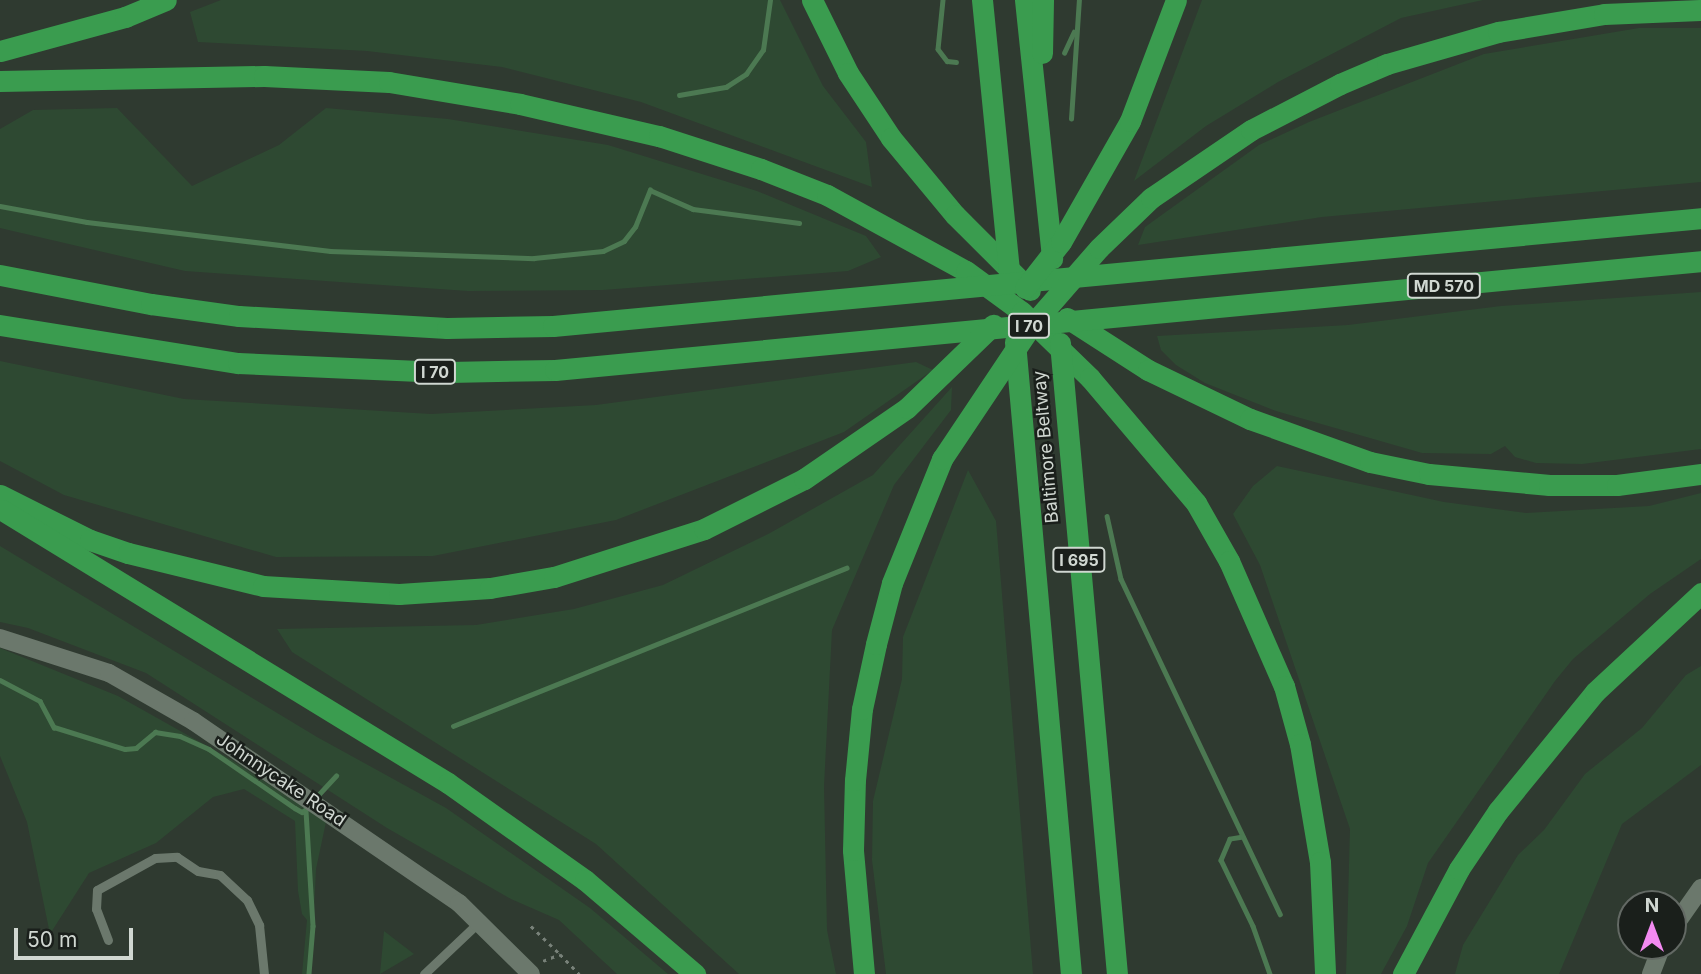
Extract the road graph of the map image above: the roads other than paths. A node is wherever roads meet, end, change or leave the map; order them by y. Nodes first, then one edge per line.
1 (166, 0) edge
2 (812, 0) edge
3 (968, 0) edge
4 (982, 0) edge
5 (1025, 0) edge
6 (1043, 0) edge
7 (1176, 0) edge
8 (1701, 10) edge
9 (0, 51) edge
10 (0, 81) edge
11 (1042, 146) junction
12 (1701, 218) edge
13 (1701, 261) edge
14 (0, 275) edge
15 (1010, 282) junction
16 (1186, 311) joint
17 (0, 325) edge
18 (1701, 474) edge
19 (0, 495) edge
20 (0, 509) edge
21 (1701, 593) edge
22 (0, 638) edge
23 (1701, 888) edge
24 (1687, 908) edge
25 (480, 921) junction
26 (108, 940) dead end
27 (530, 973) edge
28 (264, 974) edge
29 (424, 974) edge
30 (695, 974) edge
31 (864, 974) edge
32 (1072, 974) edge
33 (1117, 974) edge
34 (1325, 974) edge
35 (1403, 974) edge

1 - 9 highway
2 - 18 highway
3 - 15 highway
4 - 15 highway, Baltimore Beltway / I 695
5 - 11 highway, Baltimore Beltway / I 695
6 - 11 highway
7 - 19 highway
8 - 31 highway
10 - 34 highway
11 - 33 highway, Baltimore Beltway / I 695
12 - 14 highway
13 - 16 highway, MD 570
15 - 32 highway, Baltimore Beltway / I 695
16 - 17 highway, I 70
20 - 30 highway
21 - 35 highway
22 - 25 street, Johnnycake Road
23 - 24 street
25 - 27 street, Johnnycake Road
25 - 29 lane
26 - 28 lane

